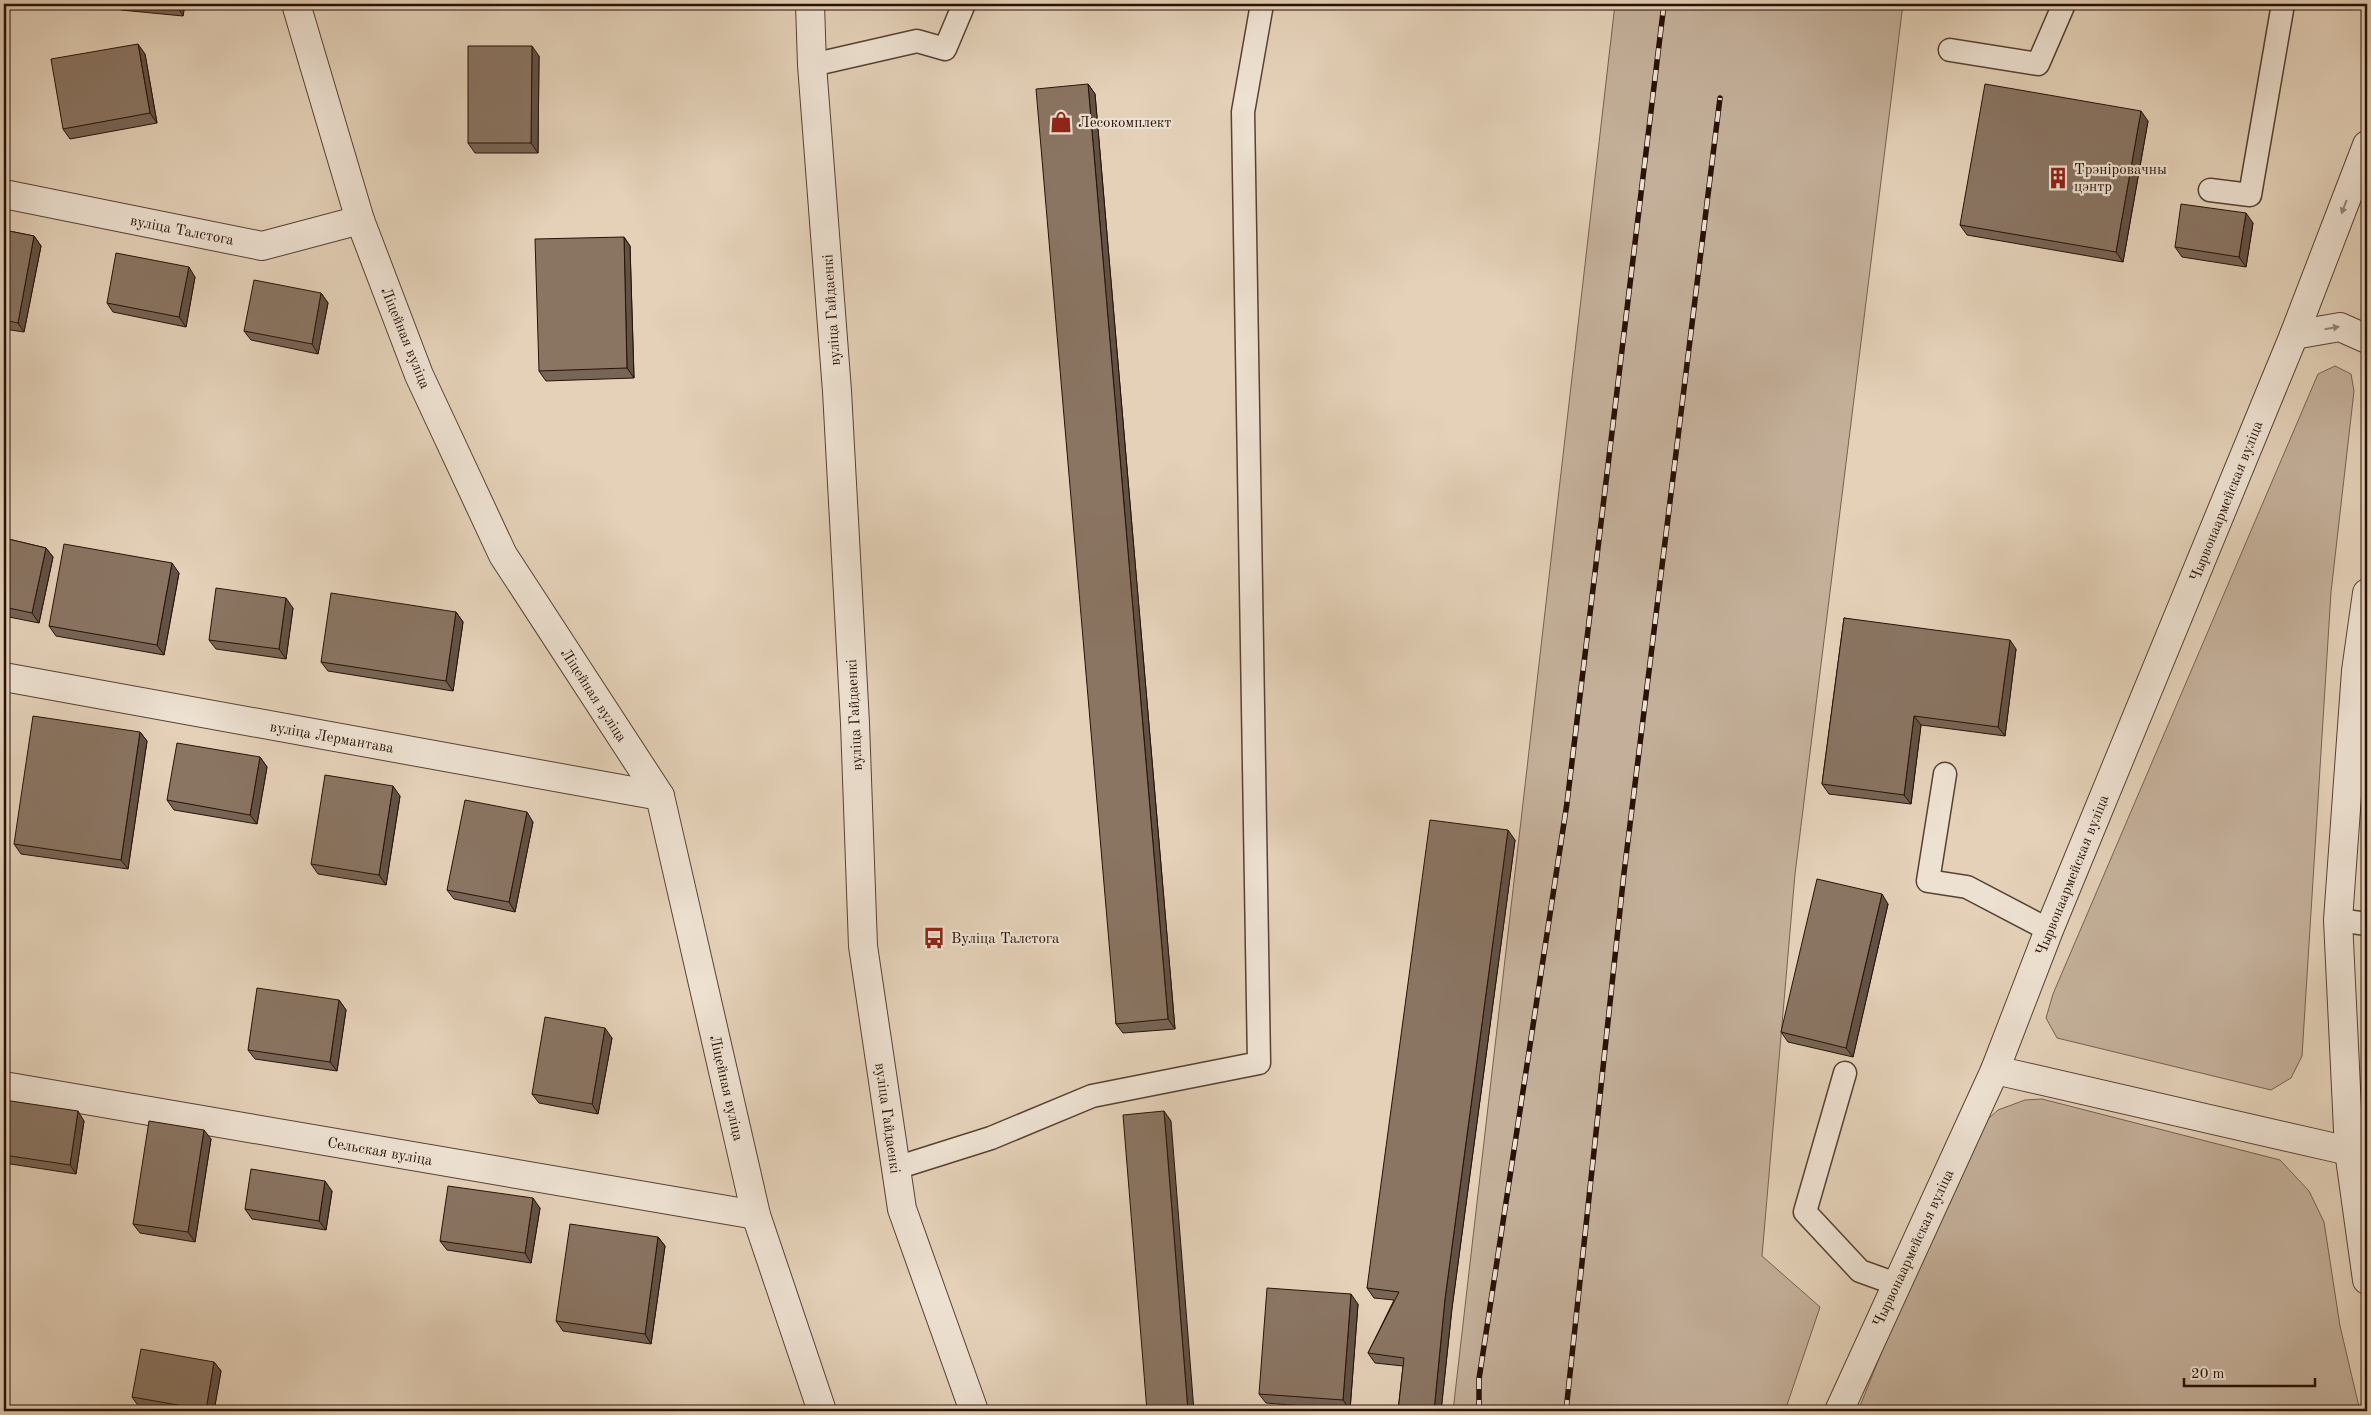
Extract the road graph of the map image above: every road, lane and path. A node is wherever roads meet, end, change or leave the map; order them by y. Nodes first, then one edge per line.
1 (296, 4) edge
2 (810, 4) edge
3 (964, 4) edge
4 (1262, 4) edge
5 (2064, 4) edge
6 (2283, 4) edge
7 (1950, 50) dead end
8 (812, 65) junction
9 (2367, 145) edge
10 (2210, 190) dead end
11 (4, 194) edge
12 (360, 220) junction
13 (2294, 335) junction
14 (2367, 339) edge
15 (2367, 593) edge
16 (4, 677) edge
17 (1945, 774) dead end
18 (660, 796) junction
19 (2338, 920) junction
20 (2367, 924) edge
21 (2048, 930) junction
22 (1995, 1070) junction
23 (1845, 1073) dead end
24 (4, 1086) edge
25 (2350, 1151) junction
26 (896, 1168) junction
27 (756, 1215) junction
28 (2367, 1280) edge
29 (1896, 1284) junction
30 (822, 1411) edge
31 (974, 1411) edge
32 (1839, 1411) edge

1 - 12 street, Ліцейная вуліца
2 - 8 street, вуліца Гайдаенкі
3 - 8 lane
4 - 26 lane
5 - 7 lane
6 - 10 lane
8 - 26 street, вуліца Гайдаенкі
9 -> 13 street, Чырвонаармейская вуліца
11 - 12 street, вуліца Талстога
12 - 18 street, Ліцейная вуліца
13 -> 14 street
13 - 21 street, Чырвонаармейская вуліца
15 - 19 street
16 - 18 street, вуліца Лермантава
17 - 21 lane
18 - 27 street, Ліцейная вуліца
19 - 20 lane
19 - 25 street
21 - 22 street, Чырвонаармейская вуліца
22 - 25 street
22 - 29 street, Чырвонаармейская вуліца
23 - 29 lane
24 - 27 street, Сельская вуліца
25 - 28 street
26 - 31 street, вуліца Гайдаенкі
27 - 30 street, Ліцейная вуліца
29 - 32 street, Чырвонаармейская вуліца

